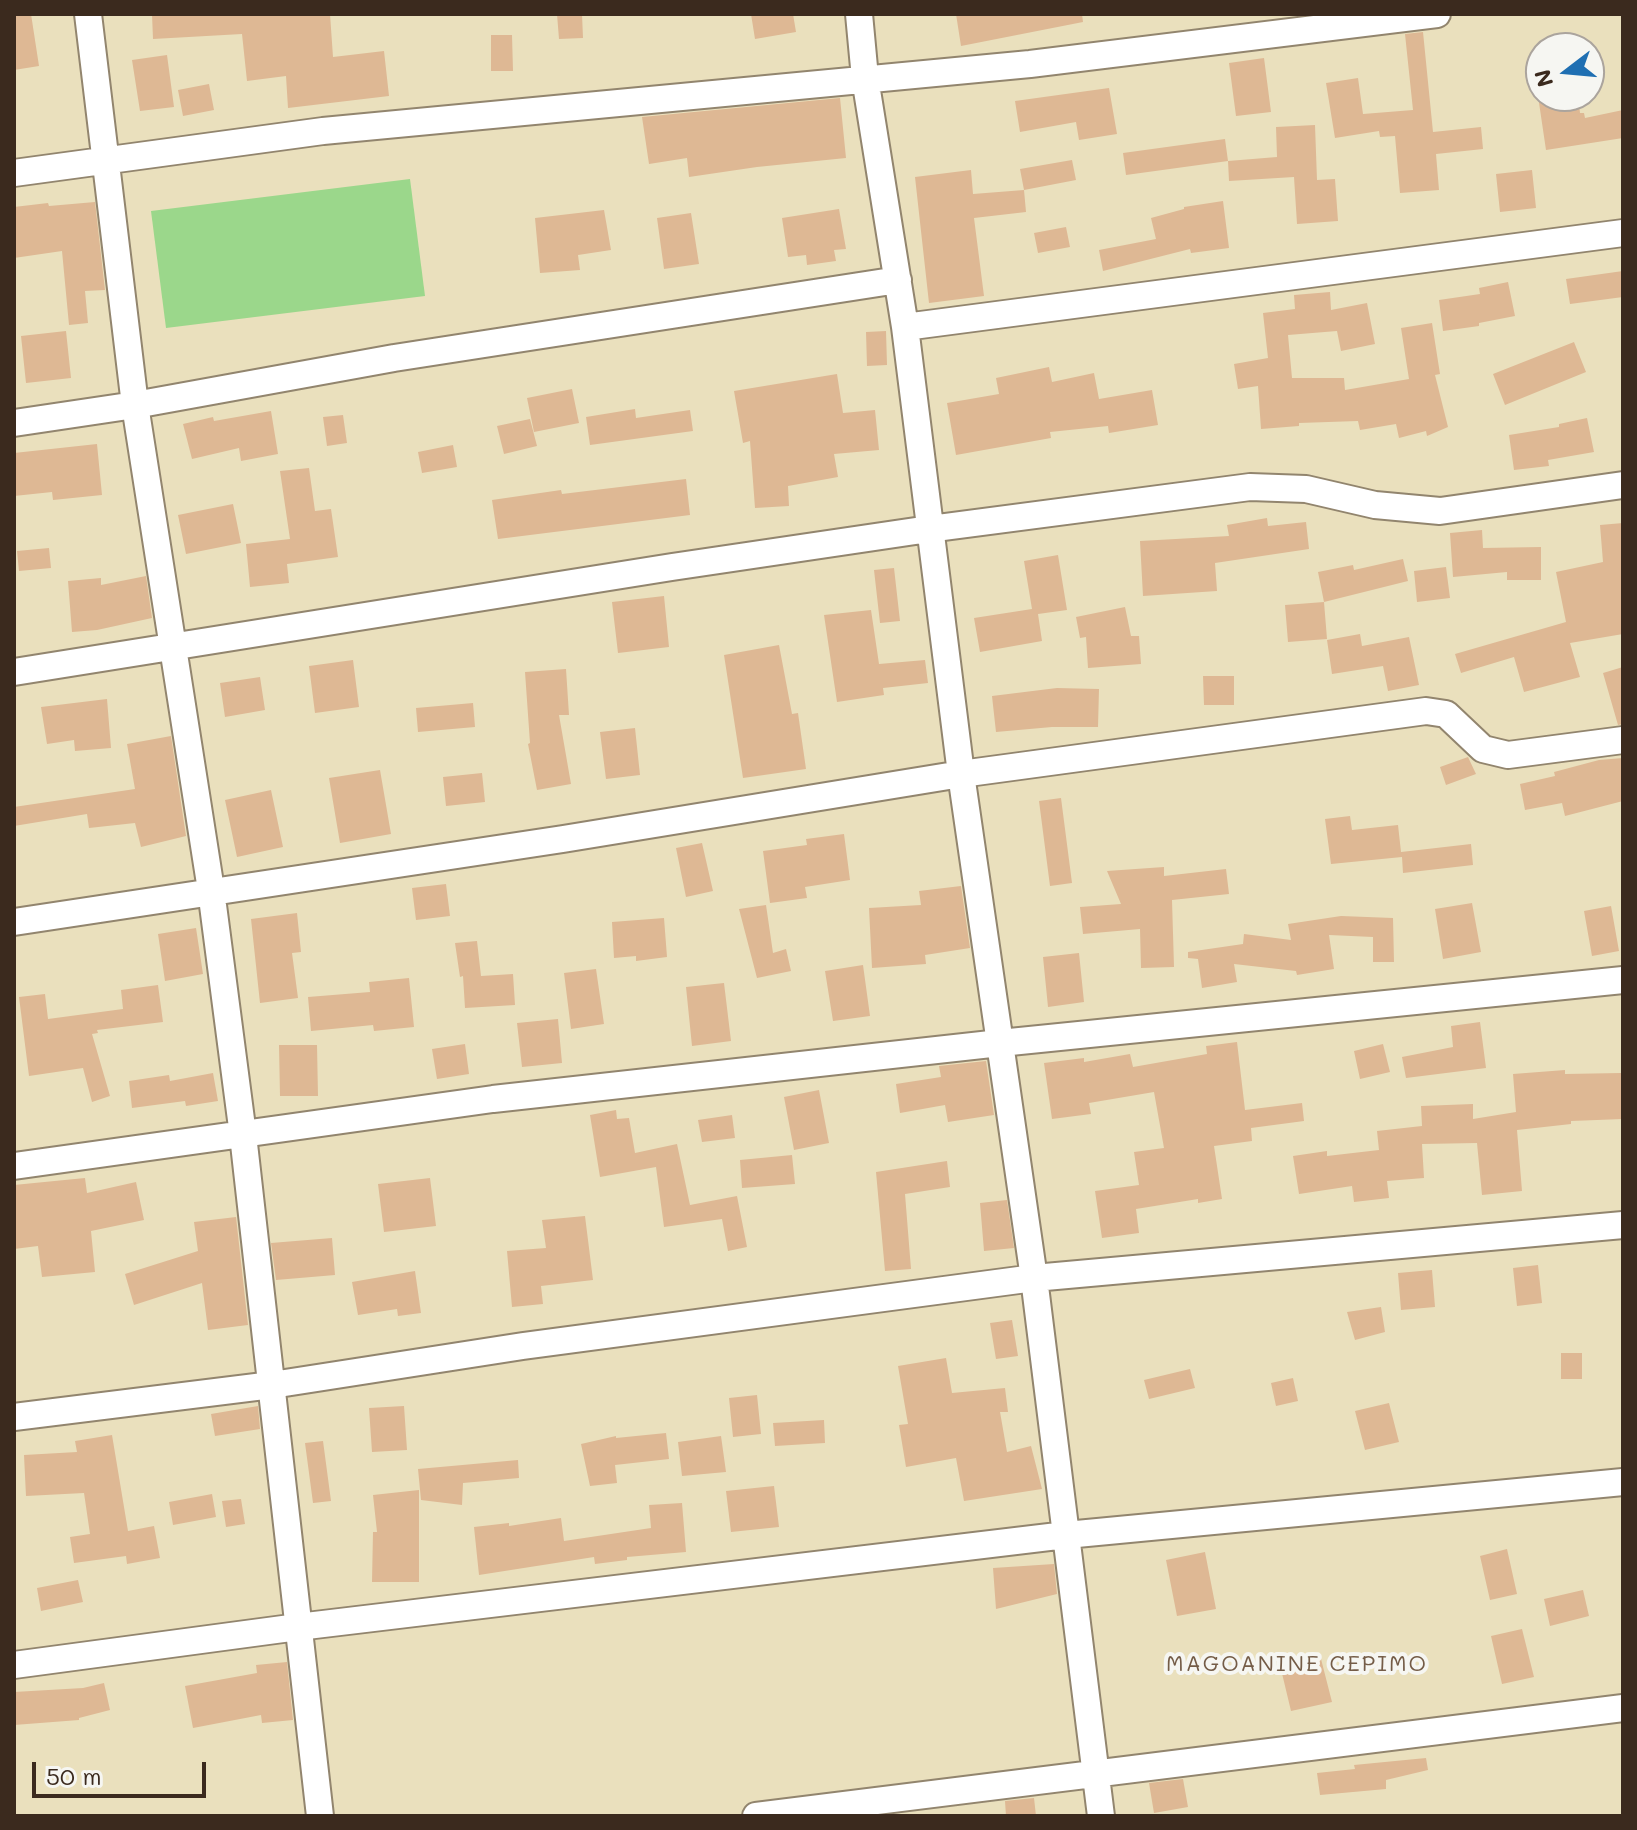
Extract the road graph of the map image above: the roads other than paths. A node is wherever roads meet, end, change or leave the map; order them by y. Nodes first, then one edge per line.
1 (88, 14) edge
2 (859, 14) edge
3 (1437, 14) edge
4 (865, 78) junction
5 (105, 161) junction
6 (14, 173) edge
7 (1623, 233) edge
8 (898, 280) junction
9 (905, 327) junction
10 (135, 405) junction
11 (14, 423) edge
12 (1623, 485) edge
13 (929, 529) junction
14 (172, 647) junction
15 (14, 672) edge
16 (1623, 740) edge
17 (961, 774) junction
18 (211, 890) junction
19 (14, 922) edge
20 (1623, 980) edge
21 (1000, 1043) junction
22 (243, 1135) junction
23 (14, 1166) edge
24 (1623, 1225) edge
25 (1034, 1278) junction
26 (272, 1385) junction
27 (14, 1417) edge
28 (1623, 1482) edge
29 (1066, 1535) junction
30 (298, 1627) junction
31 (14, 1665) edge
32 (1623, 1708) edge
33 (1096, 1774) junction
34 (320, 1816) edge
35 (756, 1816) edge
36 (1101, 1816) edge

1 - 5 street
2 - 4 street
3 - 4 street
4 - 5 street
4 - 8 street
5 - 6 street
5 - 10 street
7 - 9 street
8 - 9 street
8 - 10 street
9 - 13 street
10 - 11 street
10 - 14 street
12 - 13 street
13 - 14 street
13 - 17 street
14 - 15 street
14 - 18 street
16 - 17 street
17 - 18 street
17 - 21 street
18 - 19 street
18 - 22 street
20 - 21 street
21 - 22 street
21 - 25 street
22 - 23 street
22 - 26 street
24 - 25 street
25 - 26 street
25 - 29 street
26 - 27 street
26 - 30 street
28 - 29 street
29 - 30 street
29 - 33 street
30 - 31 street
30 - 34 street
32 - 33 street
33 - 35 street
33 - 36 street

